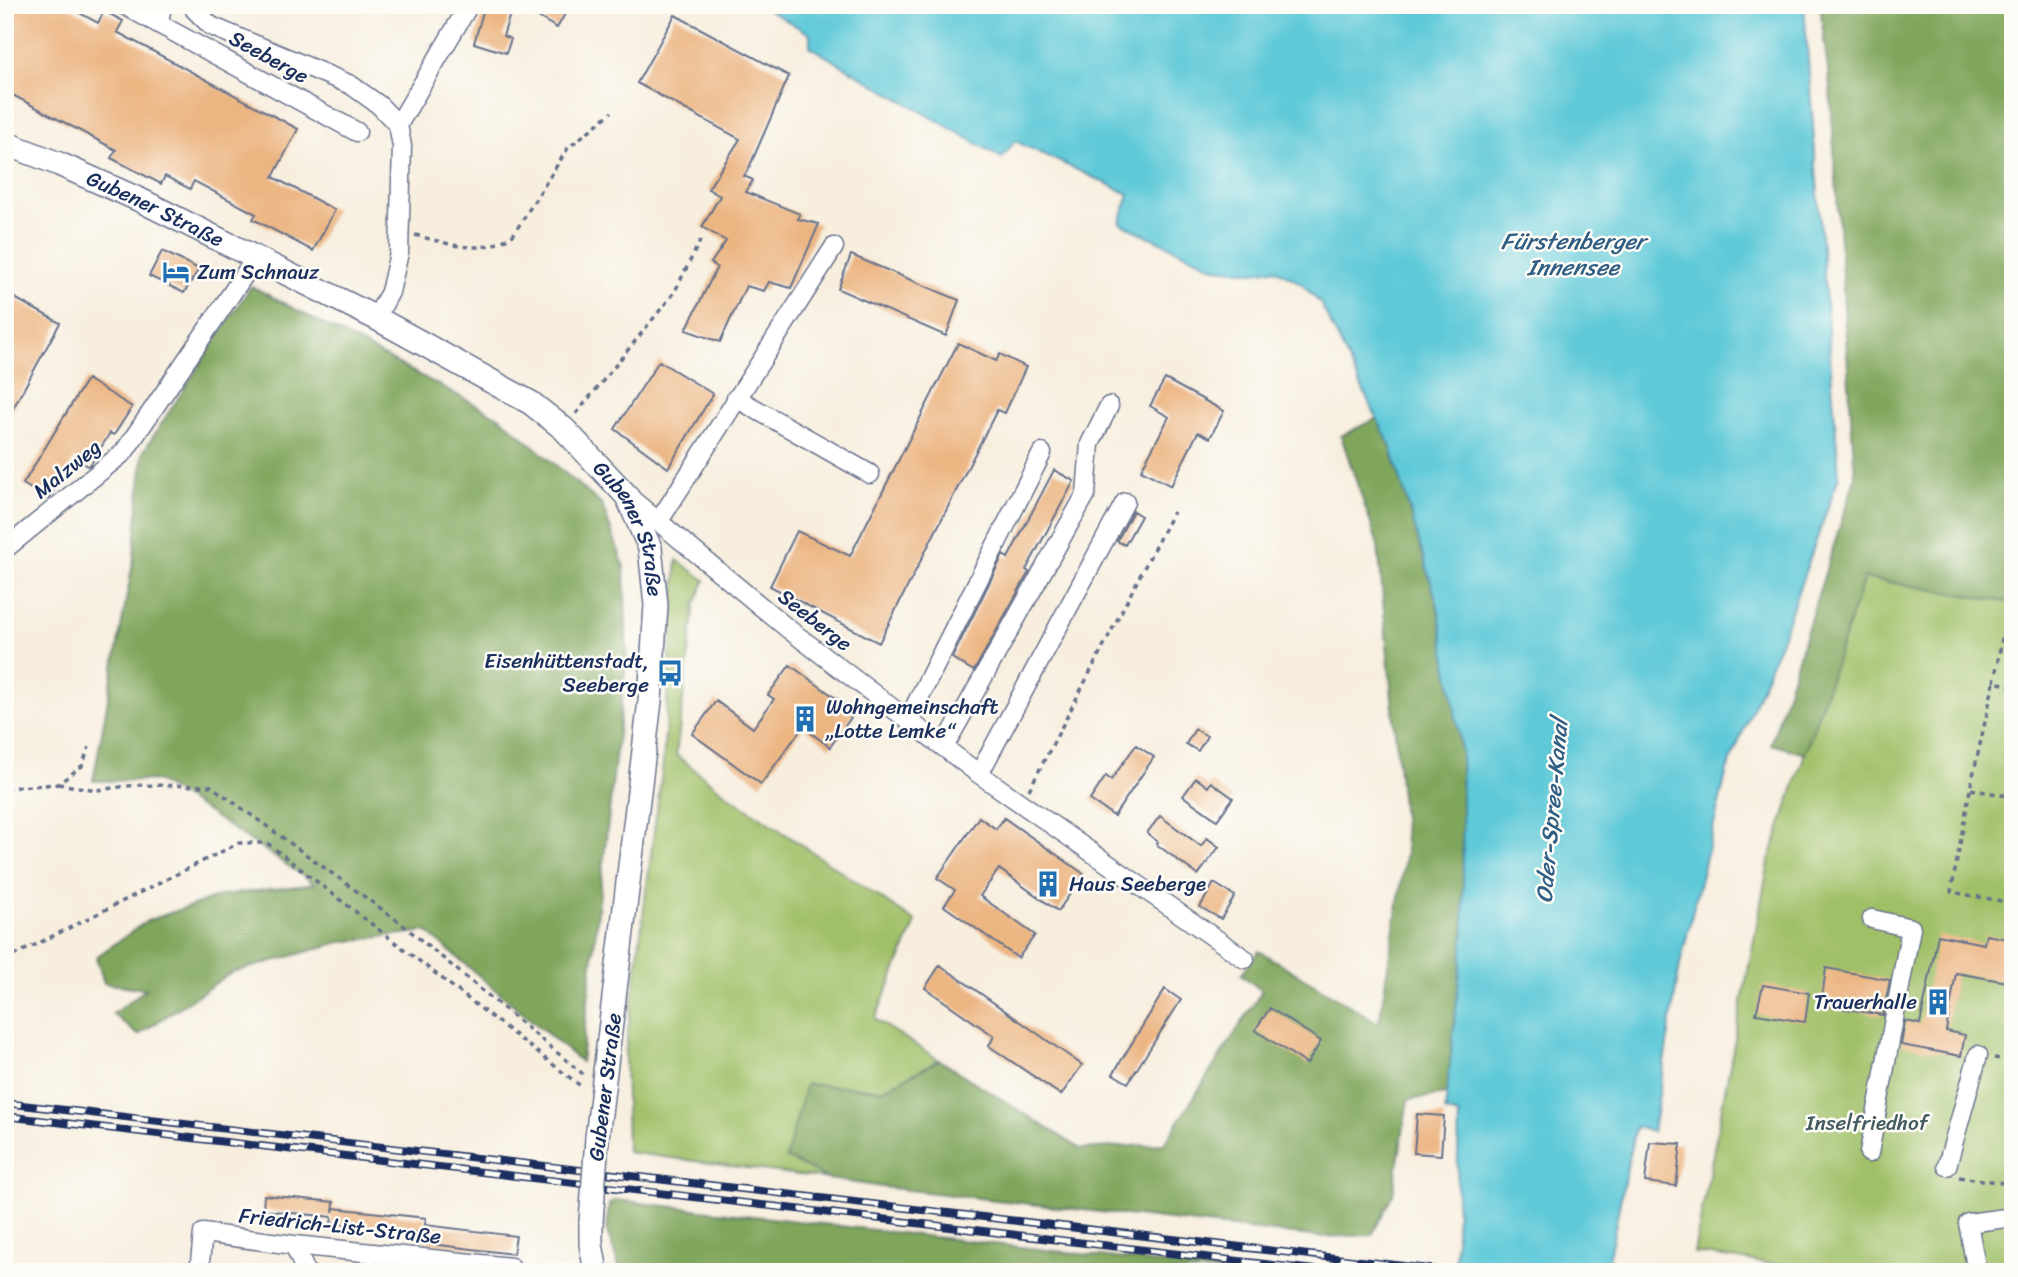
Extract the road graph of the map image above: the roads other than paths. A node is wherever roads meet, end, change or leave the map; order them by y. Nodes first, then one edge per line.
1 (124, 5) edge
2 (193, 5) edge
3 (469, 5) edge
4 (161, 14) edge
5 (398, 125) junction
6 (358, 132) dead end
7 (5, 143) edge
8 (834, 247) dead end
9 (256, 259) junction
10 (376, 318) junction
11 (736, 398) junction
12 (1109, 406) dead end
13 (1042, 453) dead end
14 (870, 474) dead end
15 (627, 496) junction
16 (1125, 502) dead end
17 (659, 521) junction
18 (5, 549) edge
19 (908, 720) junction
20 (944, 747) junction
21 (979, 774) junction
22 (1872, 919) dead end
23 (1245, 959) dead end
24 (1978, 1055) dead end
25 (1869, 1153) dead end
26 (1953, 1172) road end
27 (2013, 1217) edge
28 (294, 1245) junction
29 (511, 1267) dead end
30 (199, 1272) edge
31 (306, 1272) edge
32 (596, 1272) edge
33 (1977, 1272) edge

1 - 4 street, Seeberge
2 - 5 street, Seeberge
3 - 5 street
4 - 6 street, Seeberge
5 - 10 street
7 - 9 main road, Gubener Straße
8 - 11 street
9 - 10 main road, Gubener Straße
9 - 18 street, Malzweg
10 - 15 main road, Gubener Straße
11 - 14 street
11 - 17 street
12 - 20 street
13 - 19 street
15 - 17 street, Seeberge
15 - 32 main road, Gubener Straße, bridge
16 - 21 street
17 - 19 street, Seeberge
19 - 20 street, Seeberge
20 - 21 street, Seeberge
21 - 23 street, Seeberge
22 - 25 street
24 - 26 street
27 - 33 street
28 - 29 street, Friedrich-List-Straße
28 - 30 street, Friedrich-List-Straße
28 - 31 street

